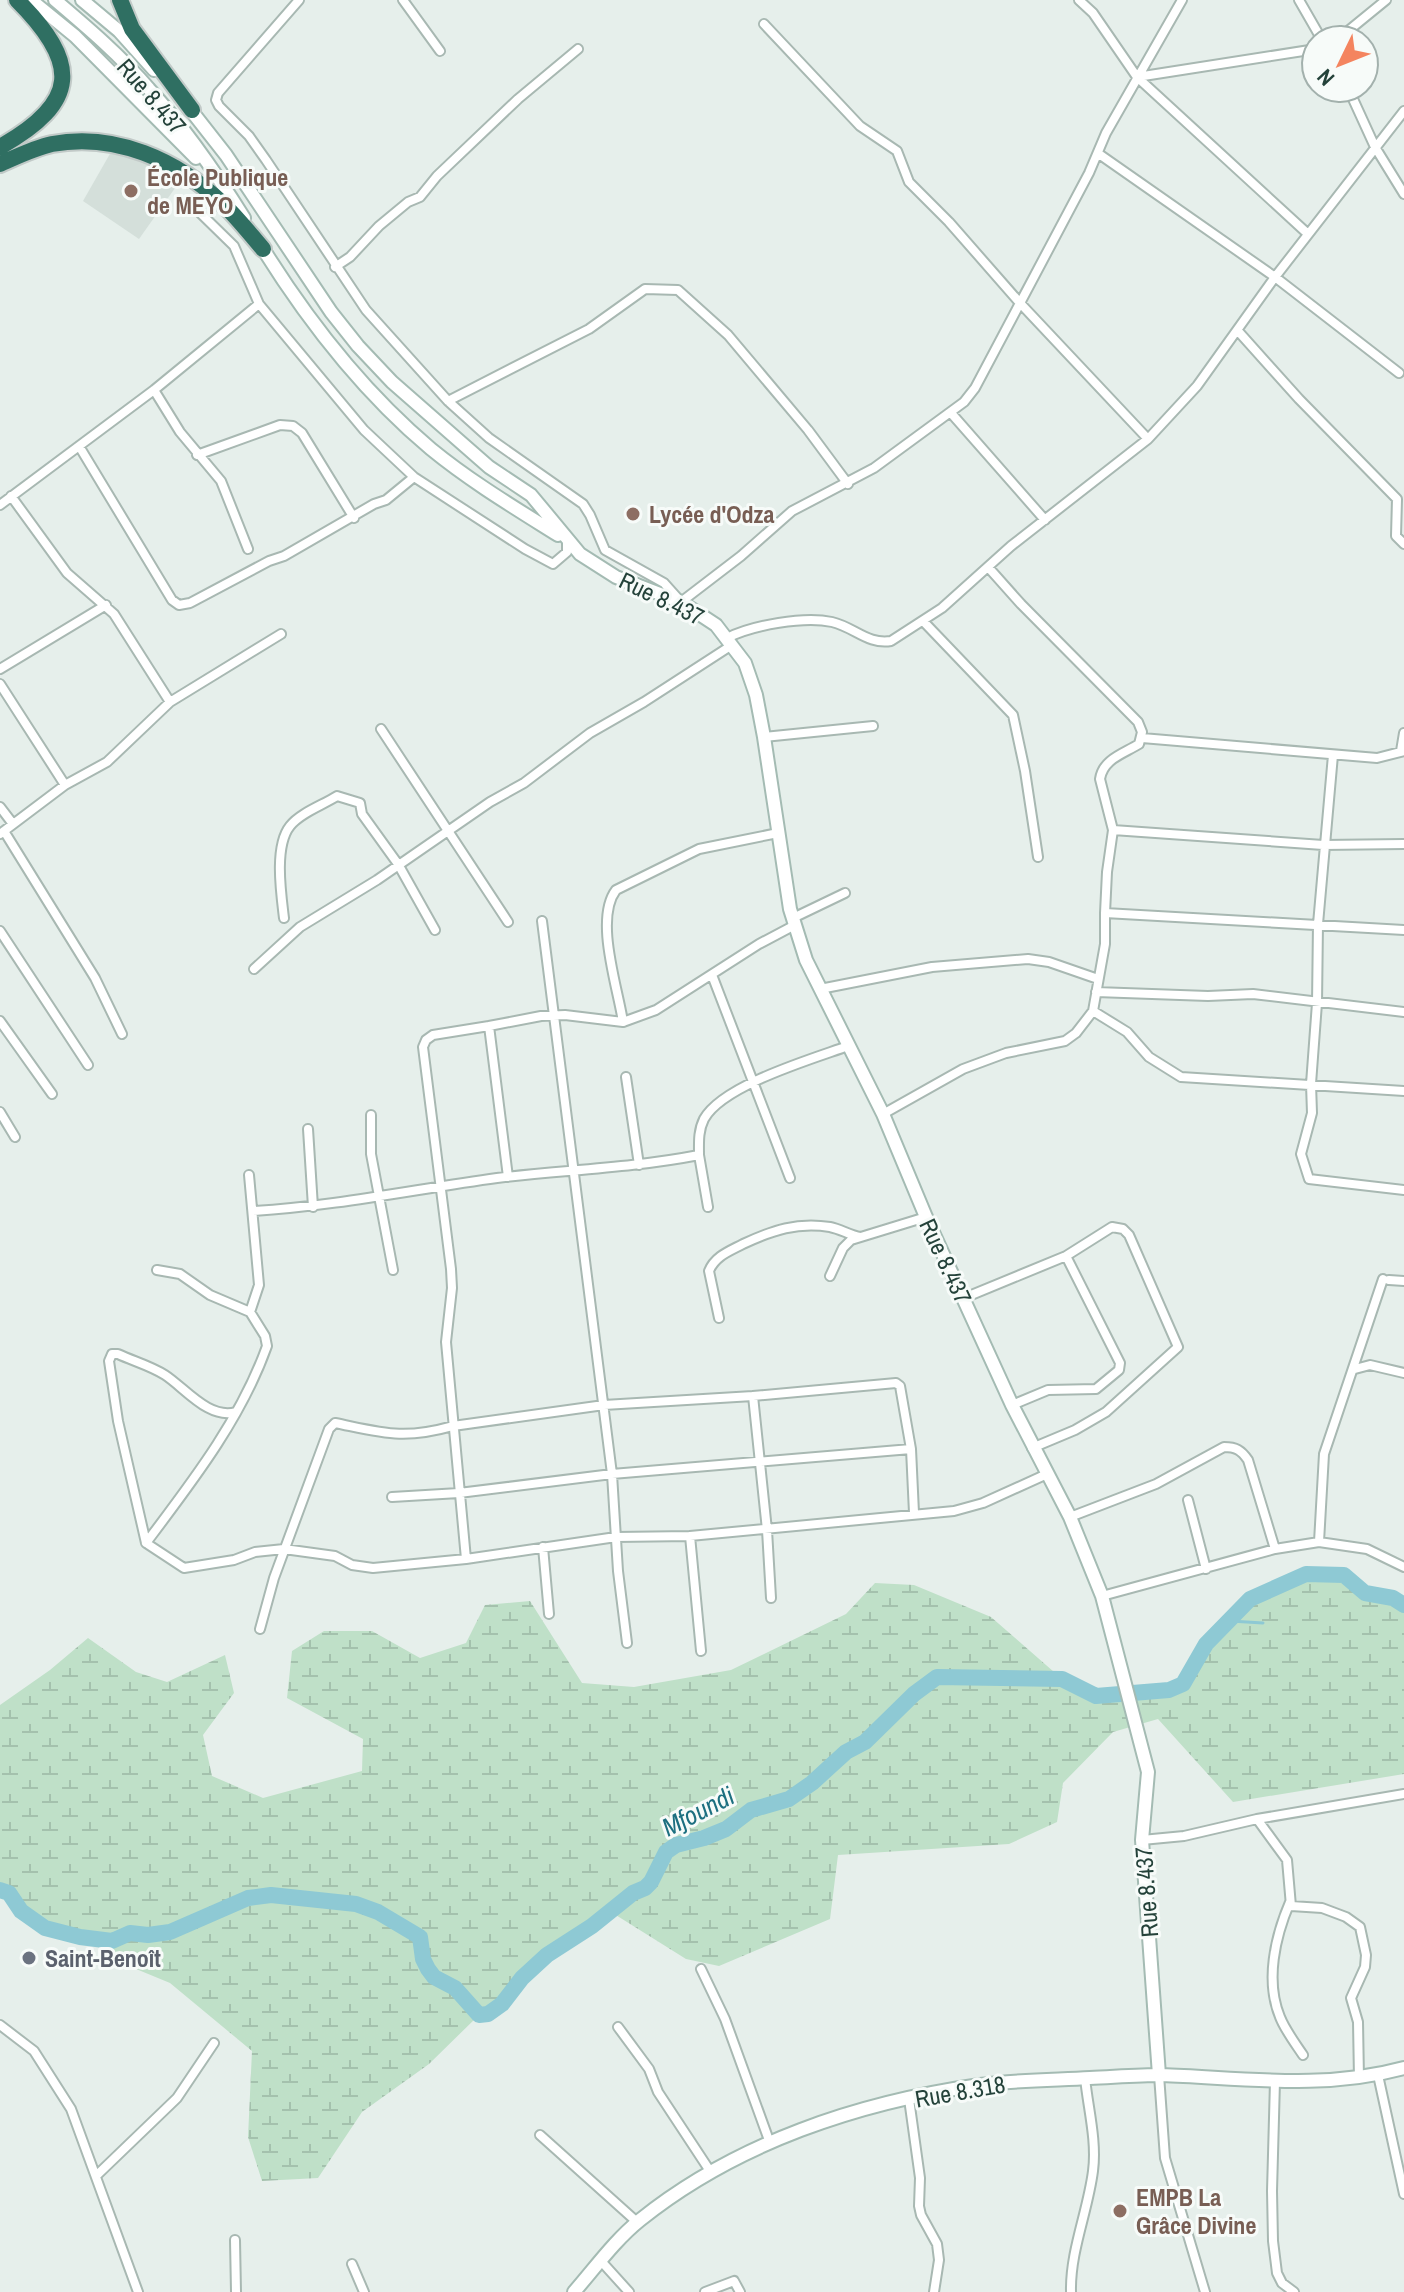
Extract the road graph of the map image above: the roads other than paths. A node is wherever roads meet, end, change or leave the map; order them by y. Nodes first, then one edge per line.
1 (17, 0) edge
2 (31, 0) edge
3 (55, 0) edge
4 (82, 0) edge
5 (120, 0) edge
6 (299, 0) edge
7 (403, 0) edge
8 (1079, 0) edge
9 (1182, 0) edge
10 (1299, 0) edge
11 (1386, 0) edge
12 (764, 24) dead end
13 (1313, 24) edge
14 (1357, 24) edge
15 (578, 49) dead end
16 (440, 51) dead end
17 (1300, 52) edge
18 (1137, 77) junction
19 (1355, 104) edge
20 (192, 110) junction
21 (1404, 111) edge
22 (0, 147) edge
23 (1375, 147) junction
24 (1099, 154) junction
25 (0, 164) edge
26 (224, 186) junction
27 (1404, 194) edge
28 (190, 203) dead end
29 (1308, 234) junction
30 (263, 249) junction
31 (335, 267) junction
32 (1275, 277) junction
33 (1020, 303) junction
34 (259, 304) junction
35 (1238, 331) junction
36 (1399, 373) dead end
37 (154, 390) junction
38 (448, 401) junction
39 (951, 413) junction
40 (1148, 439) junction
41 (79, 446) junction
42 (197, 455) junction
43 (414, 477) junction
44 (848, 484) junction
45 (11, 496) junction
46 (0, 505) edge
47 (354, 518) junction
48 (1045, 520) junction
49 (567, 541) junction
50 (1404, 544) edge
51 (248, 549) dead end
52 (988, 567) junction
53 (681, 602) junction
54 (106, 605) junction
55 (923, 621) junction
56 (281, 634) dead end
57 (730, 641) junction
58 (0, 669) edge
59 (0, 684) edge
60 (170, 702) junction
61 (873, 726) dead end
62 (381, 729) dead end
63 (1404, 733) edge
64 (764, 737) junction
65 (1142, 738) junction
66 (1402, 751) edge
67 (1333, 755) junction
68 (65, 785) junction
69 (0, 807) edge
70 (13, 824) junction
71 (1113, 830) junction
72 (447, 832) junction
73 (2, 833) edge
74 (778, 833) junction
75 (1404, 844) edge
76 (1323, 845) junction
77 (1038, 857) dead end
78 (398, 864) junction
79 (845, 893) dead end
80 (1105, 913) junction
81 (284, 918) dead end
82 (542, 921) dead end
83 (508, 922) dead end
84 (794, 922) junction
85 (1318, 924) junction
86 (435, 930) dead end
87 (1404, 930) edge
88 (0, 931) edge
89 (254, 969) dead end
90 (712, 975) junction
91 (1098, 979) junction
92 (820, 989) junction
93 (1096, 992) junction
94 (1317, 1003) junction
95 (1093, 1011) junction
96 (1404, 1012) edge
97 (553, 1016) junction
98 (0, 1021) edge
99 (623, 1022) junction
100 (489, 1026) junction
101 (122, 1034) dead end
102 (848, 1046) junction
103 (88, 1065) dead end
104 (626, 1077) dead end
105 (754, 1082) junction
106 (1311, 1084) junction
107 (1404, 1091) edge
108 (52, 1094) dead end
109 (0, 1112) edge
110 (883, 1114) junction
111 (371, 1115) dead end
112 (308, 1129) dead end
113 (15, 1137) dead end
114 (699, 1155) junction
115 (639, 1165) junction
116 (573, 1172) junction
117 (249, 1175) dead end
118 (508, 1177) junction
119 (790, 1178) dead end
120 (441, 1185) junction
121 (1404, 1190) edge
122 (379, 1197) junction
123 (313, 1207) junction
124 (708, 1207) dead end
125 (253, 1211) junction
126 (926, 1217) junction
127 (860, 1237) junction
128 (1066, 1256) junction
129 (157, 1270) dead end
130 (393, 1270) dead end
131 (830, 1276) dead end
132 (1404, 1281) edge
133 (964, 1298) junction
134 (250, 1312) junction
135 (719, 1318) dead end
136 (1355, 1369) junction
137 (1404, 1373) edge
138 (753, 1396) junction
139 (604, 1405) junction
140 (1012, 1405) junction
141 (236, 1412) junction
142 (453, 1426) junction
143 (1032, 1448) junction
144 (911, 1449) junction
145 (761, 1462) junction
146 (612, 1474) junction
147 (1047, 1474) junction
148 (459, 1493) junction
149 (392, 1497) dead end
150 (1188, 1500) dead end
151 (914, 1513) junction
152 (1070, 1517) junction
153 (767, 1530) junction
154 (690, 1536) junction
155 (616, 1537) junction
156 (1319, 1542) junction
157 (146, 1543) junction
158 (543, 1547) junction
159 (284, 1549) junction
160 (1275, 1549) junction
161 (466, 1559) junction
162 (1404, 1567) edge
163 (1206, 1569) junction
164 (1102, 1596) junction
165 (771, 1598) dead end
166 (549, 1614) dead end
167 (260, 1629) dead end
168 (627, 1643) dead end
169 (701, 1651) dead end
170 (1404, 1794) edge
171 (1257, 1819) junction
172 (1142, 1840) junction
173 (1290, 1902) junction
174 (701, 1969) dead end
175 (0, 2025) edge
176 (618, 2027) dead end
177 (214, 2043) dead end
178 (1303, 2055) dead end
179 (1404, 2068) edge
180 (1159, 2075) junction
181 (1378, 2075) junction
182 (1085, 2078) junction
183 (1359, 2078) junction
184 (1275, 2081) junction
185 (909, 2099) junction
186 (540, 2135) dead end
187 (770, 2143) junction
188 (710, 2171) junction
189 (97, 2175) junction
190 (1404, 2194) edge
191 (637, 2222) junction
192 (235, 2240) dead end
193 (601, 2261) junction
194 (352, 2264) dead end
195 (138, 2292) edge
196 (236, 2292) edge
197 (364, 2292) edge
198 (574, 2292) edge
199 (629, 2292) edge
200 (705, 2292) edge
201 (740, 2292) edge
202 (934, 2292) edge
203 (1071, 2292) edge
204 (1205, 2292) edge
205 (1294, 2292) edge

1 - 22 highway
2 - 26 main road
3 - 26 main road, Rue 8.437
4 - 20 main road, Rue 8.437
5 - 20 highway
6 - 31 street
7 - 16 street
8 - 18 street
9 - 18 street
10 - 13 street
11 - 14 street
12 - 33 street
15 - 31 street
17 - 18 street
18 - 24 street
18 - 29 street
19 - 23 street
20 - 49 main road, Rue 8.437
21 - 23 street
23 - 27 street
23 - 29 street
24 - 32 street
24 - 33 street
25 - 30 highway
26 - 30 main road, Rue 8.437
28 - 34 street
29 - 32 street
30 - 49 main road, Rue 8.437
31 - 38 street
32 - 35 street
32 - 36 street
33 - 39 street
33 - 40 street
34 - 37 street
34 - 43 street
35 - 40 street
35 - 50 street
37 - 41 street
37 - 42 street
38 - 44 street
38 - 53 street
39 - 44 street
39 - 48 street
40 - 48 street
41 - 45 street
41 - 47 street
42 - 47 street
42 - 51 street
43 - 47 street
43 - 49 street
44 - 53 street
45 - 46 street
45 - 54 street
48 - 52 street
49 - 53 main road, Rue 8.437
52 - 55 street
52 - 65 street
53 - 57 main road, Rue 8.437
54 - 58 street
54 - 60 street
55 - 57 street
55 - 77 street
56 - 60 street
57 - 64 main road, Rue 8.437
57 - 72 street
59 - 68 street
60 - 68 street
61 - 64 street
62 - 72 street
63 - 66 street
64 - 74 main road, Rue 8.437
65 - 67 street
65 - 71 street
66 - 67 street
67 - 76 street
68 - 70 street
69 - 70 street
70 - 73 street
71 - 76 street
71 - 80 street
72 - 78 street
72 - 83 street
73 - 101 street
74 - 84 main road, Rue 8.437
74 - 99 street
75 - 76 street
76 - 85 street
78 - 81 street
78 - 86 street
78 - 89 street
79 - 84 street
80 - 85 street
80 - 91 street
82 - 97 street
84 - 90 street
84 - 92 main road, Rue 8.437
85 - 87 street
85 - 94 street
88 - 103 street
90 - 99 street
90 - 105 street
91 - 92 street
91 - 93 street
92 - 102 main road, Rue 8.437
93 - 94 street
93 - 95 street
94 - 96 street
94 - 106 street
95 - 106 street
95 - 110 street
97 - 99 street
97 - 100 street
97 - 116 street
98 - 108 street
100 - 118 street
100 - 120 street
102 - 105 street
102 - 110 main road, Rue 8.437
104 - 115 street
105 - 114 street
105 - 119 street
106 - 107 street
106 - 121 street
109 - 113 street
110 - 126 main road, Rue 8.437
111 - 122 street
112 - 123 street
114 - 115 street
114 - 124 street
115 - 116 street
116 - 118 street
116 - 139 street
117 - 125 street
118 - 120 street
120 - 122 street
120 - 142 street
122 - 123 street
122 - 130 street
123 - 125 street
125 - 134 street
126 - 127 street
126 - 133 main road, Rue 8.437
127 - 131 street
127 - 135 street
128 - 133 street
128 - 140 street
128 - 143 street
129 - 134 street
132 - 136 street
133 - 140 main road, Rue 8.437
134 - 141 street
136 - 137 street
136 - 156 street
138 - 139 street
138 - 144 street
138 - 145 street
139 - 142 street
139 - 146 street
140 - 143 main road, Rue 8.437
141 - 157 street
141 - 157 street
142 - 148 street
142 - 159 street
143 - 147 main road, Rue 8.437
144 - 145 street
144 - 151 street
145 - 146 street
145 - 153 street
146 - 148 street
146 - 155 street
147 - 151 street
147 - 152 main road, Rue 8.437
148 - 149 street
148 - 161 street
150 - 163 street
151 - 153 street
152 - 160 street
152 - 164 main road, Rue 8.437
153 - 154 street
153 - 165 street
154 - 155 street
154 - 169 street
155 - 158 street
155 - 168 street
156 - 160 street
156 - 162 street
157 - 159 street
158 - 161 street
158 - 166 street
159 - 161 street
159 - 167 street
160 - 163 street
163 - 164 street
164 - 172 main road, Rue 8.437
170 - 171 street
171 - 172 street
171 - 173 street
172 - 180 main road, Rue 8.437
173 - 178 street
173 - 183 street
174 - 187 street
175 - 189 street
176 - 188 street
177 - 189 street
179 - 181 main road, Rue 8.318
180 - 182 main road, Rue 8.318
180 - 184 main road, Rue 8.318
180 - 204 street
181 - 183 main road, Rue 8.318
181 - 190 street
182 - 185 main road, Rue 8.318
182 - 203 street
183 - 184 main road, Rue 8.318
184 - 205 street
185 - 187 main road, Rue 8.318
185 - 202 street
186 - 191 street
187 - 188 main road, Rue 8.318
188 - 191 main road, Rue 8.318
189 - 195 street
191 - 193 main road, Rue 8.318
192 - 196 street
193 - 198 main road, Rue 8.318
193 - 199 street
194 - 197 street
200 - 201 street

